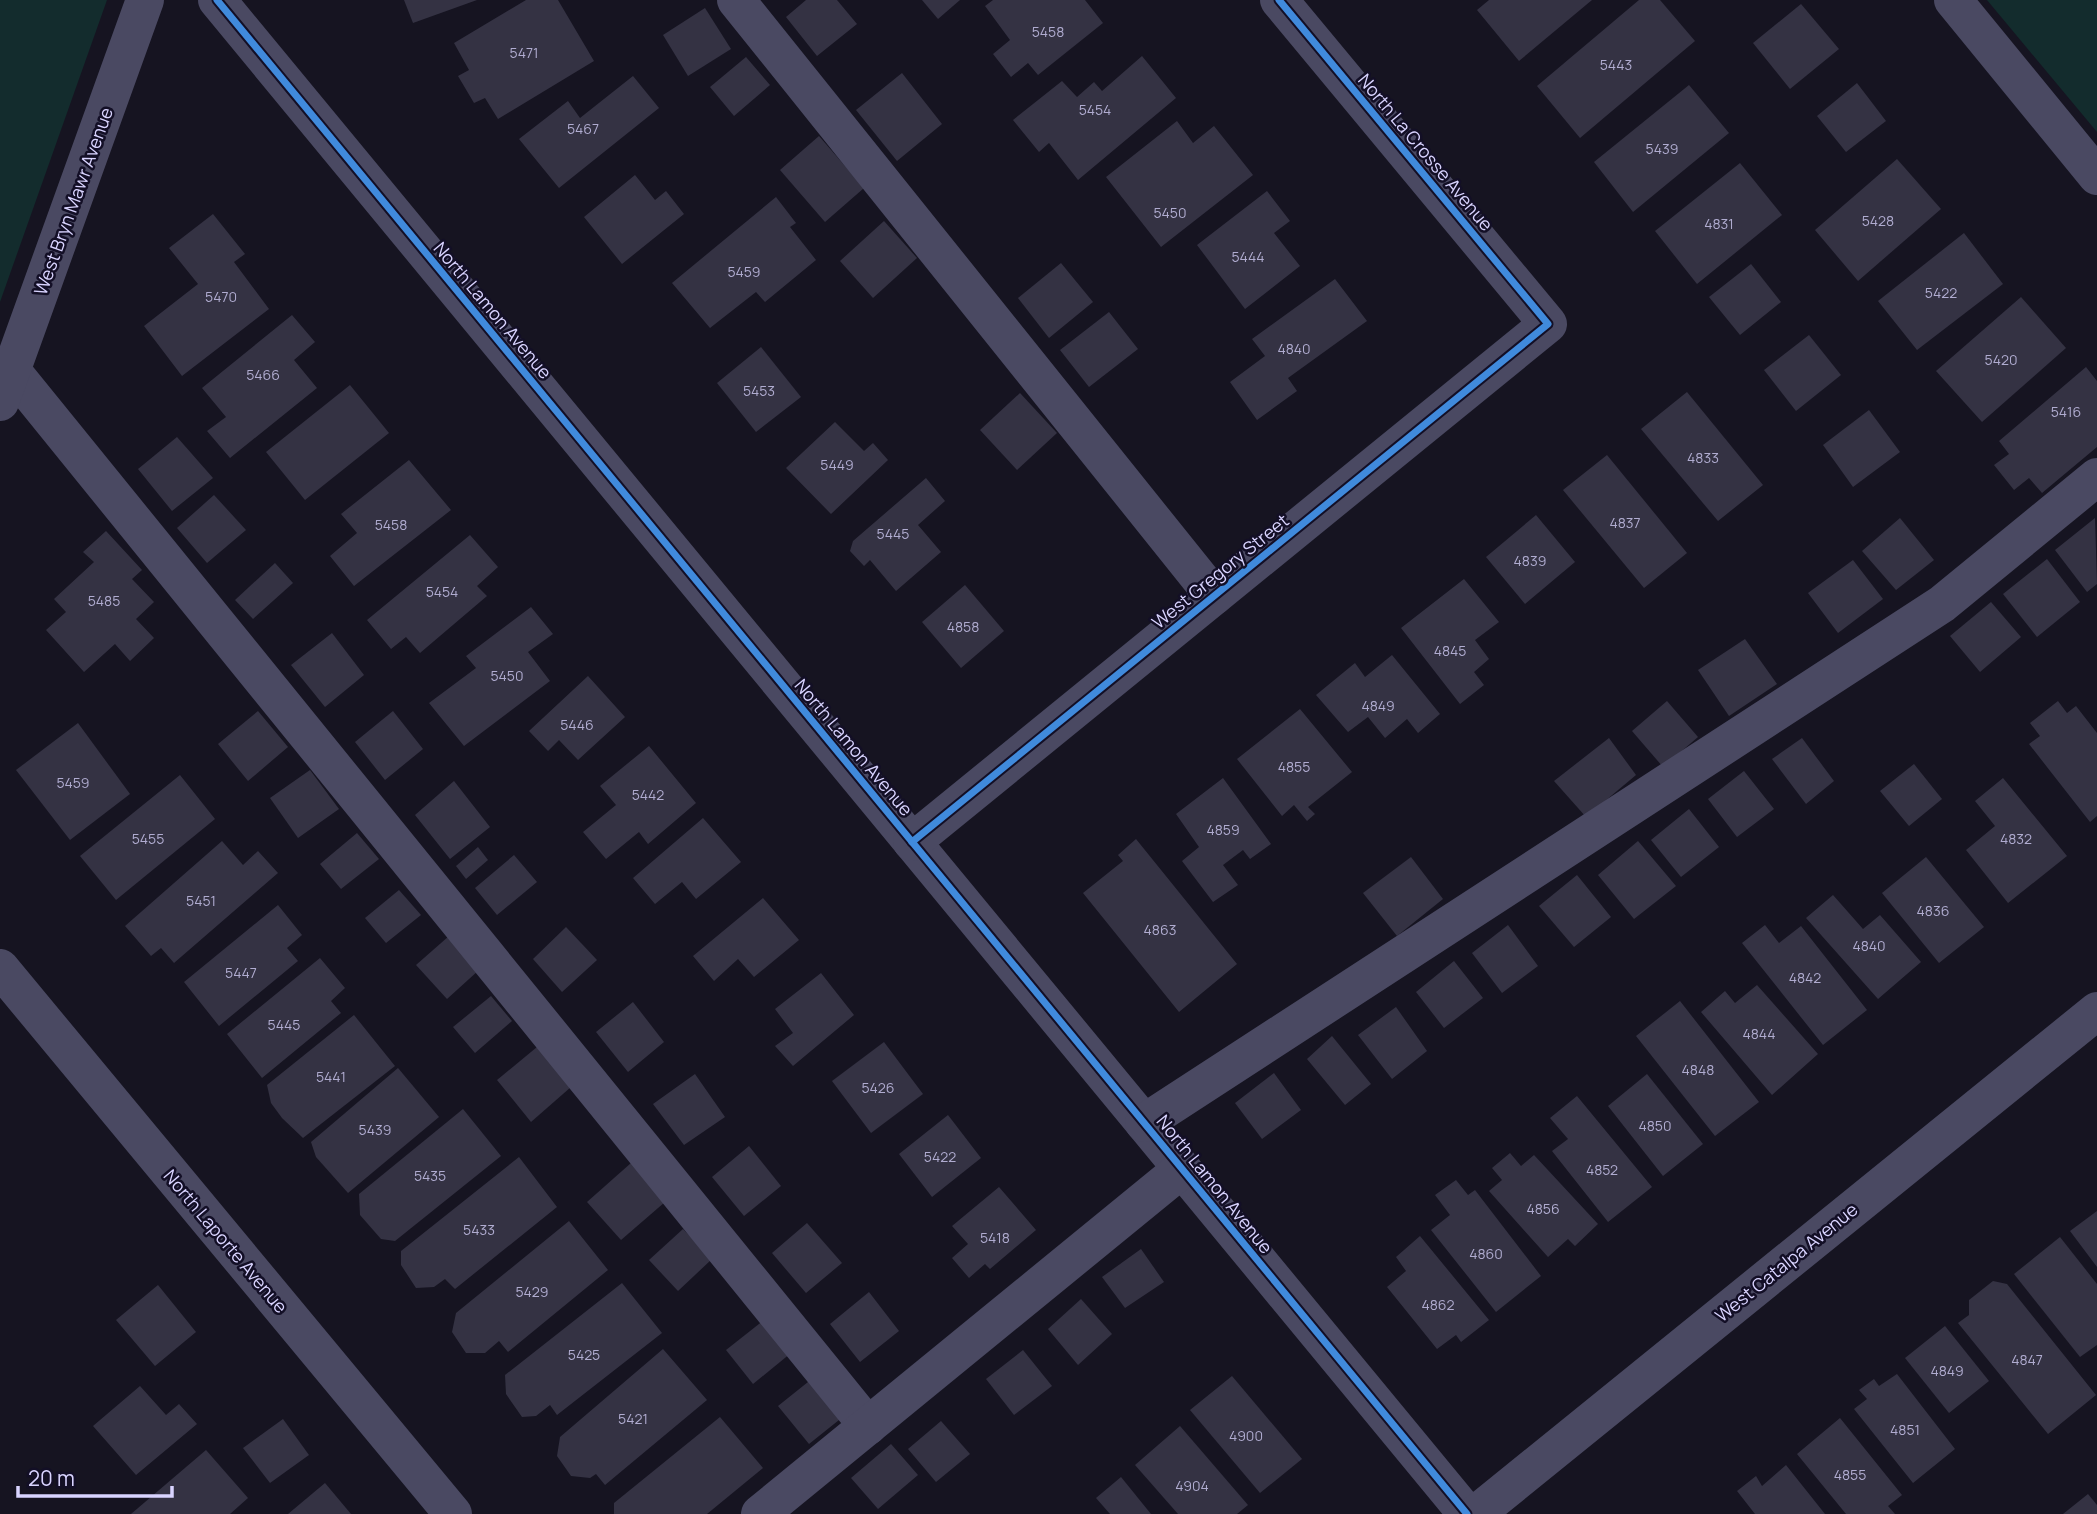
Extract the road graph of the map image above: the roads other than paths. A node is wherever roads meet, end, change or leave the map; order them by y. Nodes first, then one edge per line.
1 (145, 0) edge
2 (217, 0) edge
3 (736, 0) edge
4 (1279, 0) edge
5 (1953, 0) edge
6 (2097, 176) edge
7 (1548, 324) joint
8 (6, 387) edge
9 (2097, 477) edge
10 (1214, 596) junction
11 (912, 842) junction
12 (0, 968) edge
13 (2097, 1011) edge
14 (1144, 1123) junction
15 (1182, 1169) junction
16 (868, 1426) junction
17 (453, 1514) edge
18 (760, 1514) edge
19 (1467, 1514) edge
20 (1476, 1514) edge

1 - 8 street, West Bryn Mawr Avenue
2 - 11 street, North Lamon Avenue
3 - 10 street
4 - 7 street, North La Crosse Avenue
5 - 6 street
7 - 10 street, West Gregory Street
8 - 16 street
9 - 14 street
10 - 11 street, West Gregory Street
11 - 14 street, North Lamon Avenue
12 - 17 street, North Laporte Avenue
13 - 20 street, West Catalpa Avenue
14 - 15 street, North Lamon Avenue
15 - 16 street
15 - 19 street, North Lamon Avenue
16 - 18 street

